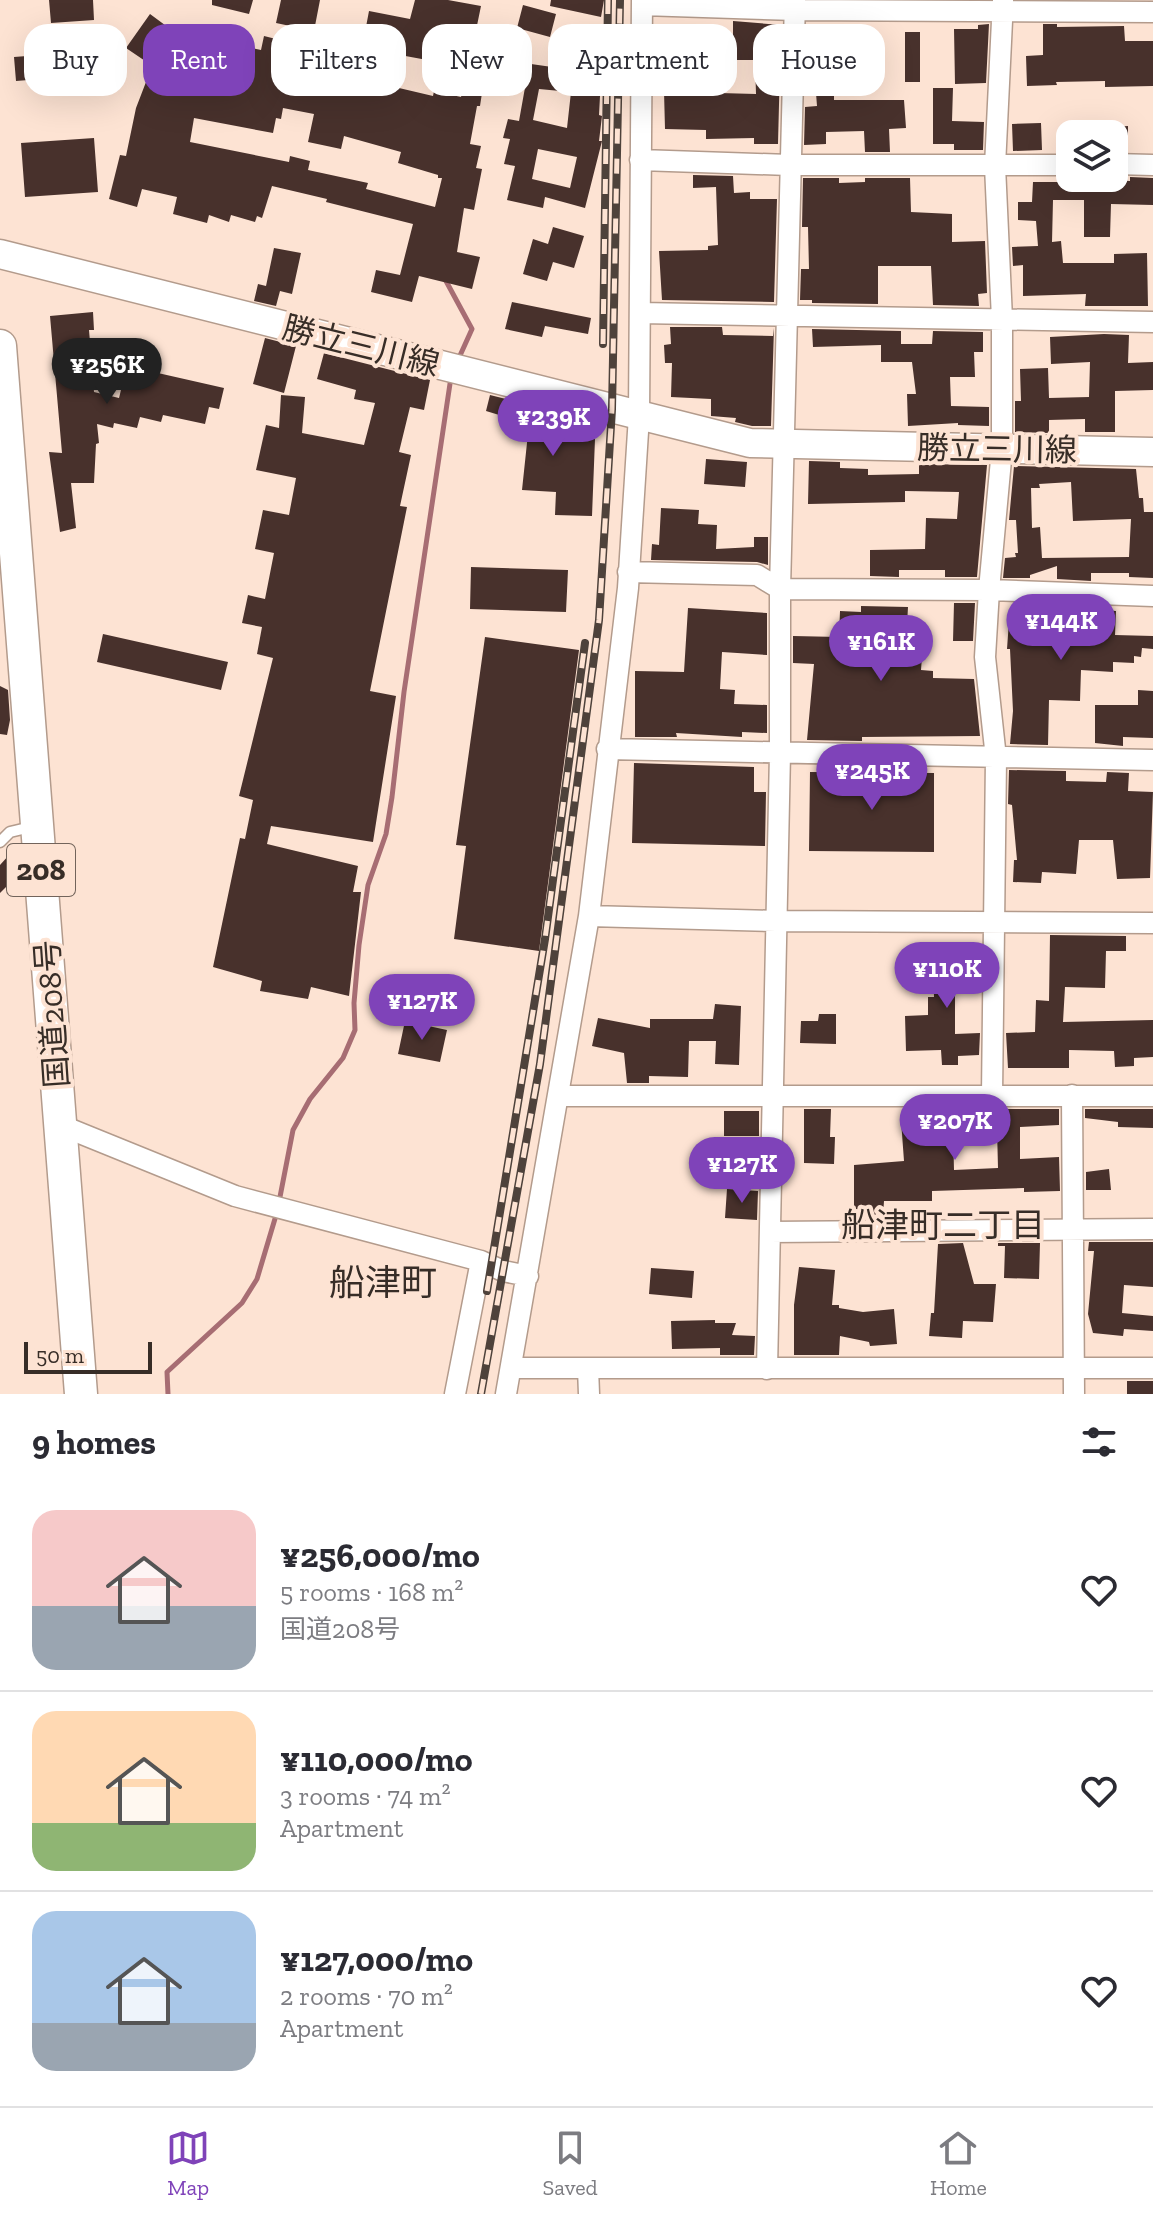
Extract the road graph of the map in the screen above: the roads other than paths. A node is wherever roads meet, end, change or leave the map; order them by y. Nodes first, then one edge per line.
1 (642, 2) edge
2 (795, 5) edge
3 (1003, 5) edge
4 (1153, 12) edge
5 (640, 160) junction
6 (1128, 164) edge
7 (789, 165) junction
8 (1056, 165) edge
9 (1153, 165) edge
10 (995, 166) junction
11 (0, 254) edge
12 (640, 313) junction
13 (785, 316) junction
14 (1002, 319) junction
15 (1153, 322) edge
16 (0, 346) edge
17 (639, 416) junction
18 (784, 446) junction
19 (1002, 449) junction
20 (1153, 452) edge
21 (628, 572) junction
22 (780, 589) junction
23 (989, 590) junction
24 (1153, 596) edge
25 (607, 749) junction
26 (780, 753) junction
27 (996, 758) junction
28 (1153, 760) edge
29 (37, 825) junction
30 (0, 842) edge
31 (589, 916) junction
32 (776, 921) junction
33 (993, 922) junction
34 (1153, 923) edge
35 (992, 1095) junction
36 (1072, 1095) junction
37 (560, 1096) junction
38 (773, 1096) junction
39 (1153, 1096) edge
40 (60, 1125) junction
41 (1153, 1229) edge
42 (1072, 1230) junction
43 (770, 1232) junction
44 (481, 1261) junction
45 (528, 1276) junction
46 (512, 1368) junction
47 (588, 1368) junction
48 (1074, 1368) junction
49 (1153, 1368) edge
50 (767, 1369) junction
51 (81, 1394) edge
52 (455, 1394) edge
53 (506, 1394) edge
54 (589, 1394) edge
55 (1074, 1394) edge

1 - 2 street
1 - 5 street
2 - 3 street
2 - 7 street
3 - 4 street
3 - 10 street
5 - 7 street
5 - 12 street
6 - 9 street
7 - 10 street
7 - 13 street
8 - 10 street
10 - 14 street
11 - 17 main road, 勝立三川線
12 - 13 street
12 - 17 street
13 - 14 street
13 - 18 street
14 - 15 street
14 - 19 street
16 - 29 highway, 国道208号 / 208
17 - 18 main road, 勝立三川線
17 - 21 street
18 - 19 main road, 勝立三川線
18 - 22 street
19 - 20 main road, 勝立三川線
19 - 23 street
21 - 22 street
21 - 25 street
22 - 23 street
22 - 26 street
23 - 24 street
23 - 27 street
25 - 26 street
25 - 31 street
26 - 27 street
26 - 32 street
27 - 28 street
27 - 33 street
29 - 30 lane
29 - 40 highway, 国道208号 / 208
31 - 32 street
31 - 37 street
32 - 33 street
32 - 38 street
33 - 34 street
33 - 35 street
35 - 36 street
35 - 38 street
36 - 39 street
36 - 42 street
37 - 38 street
37 - 45 street
38 - 43 street
40 - 44 street
40 - 51 highway, 国道208号 / 208
41 - 42 street
42 - 43 street
42 - 48 street
43 - 50 street
44 - 45 street
44 - 52 street
45 - 46 street
46 - 47 street
46 - 53 street
47 - 50 street
47 - 54 street
48 - 49 street
48 - 50 street
48 - 55 street

